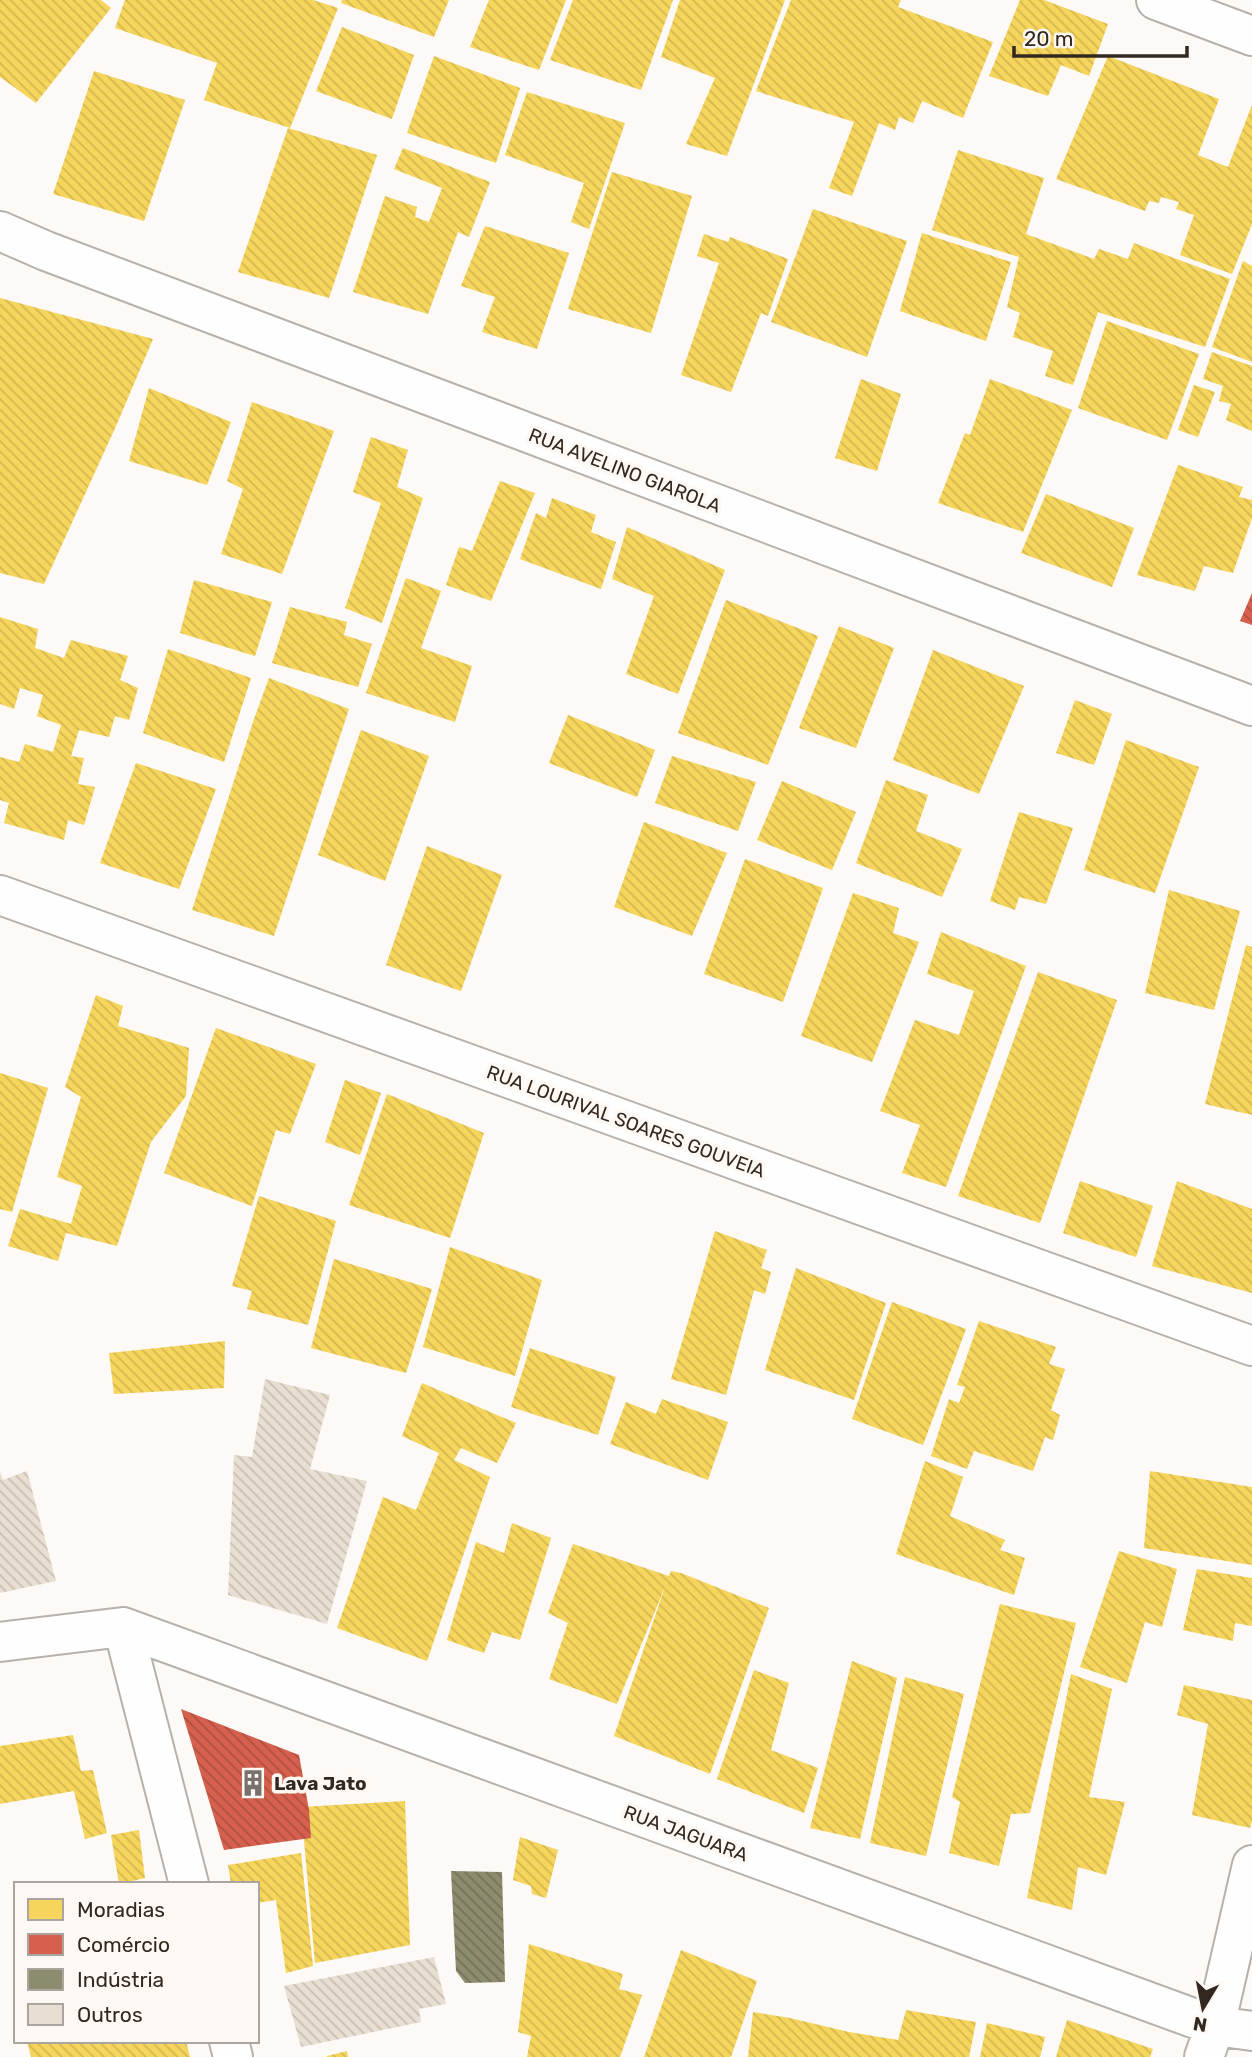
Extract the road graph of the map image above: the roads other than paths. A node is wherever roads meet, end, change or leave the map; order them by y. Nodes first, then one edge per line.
1 (1156, 0) edge
2 (1252, 36) edge
3 (0, 231) edge
4 (1252, 706) edge
5 (0, 895) edge
6 (1252, 1346) edge
7 (123, 1627) junction
8 (0, 1642) edge
9 (1252, 1865) edge
10 (188, 1882) edge
11 (1224, 2038) edge

1 - 2 street
3 - 4 street, RUA AVELINO GIAROLA
5 - 6 street, RUA LOURIVAL SOARES GOUVEIA
7 - 8 street
7 - 10 street
7 - 11 street, RUA JAGUARA
9 - 11 street

